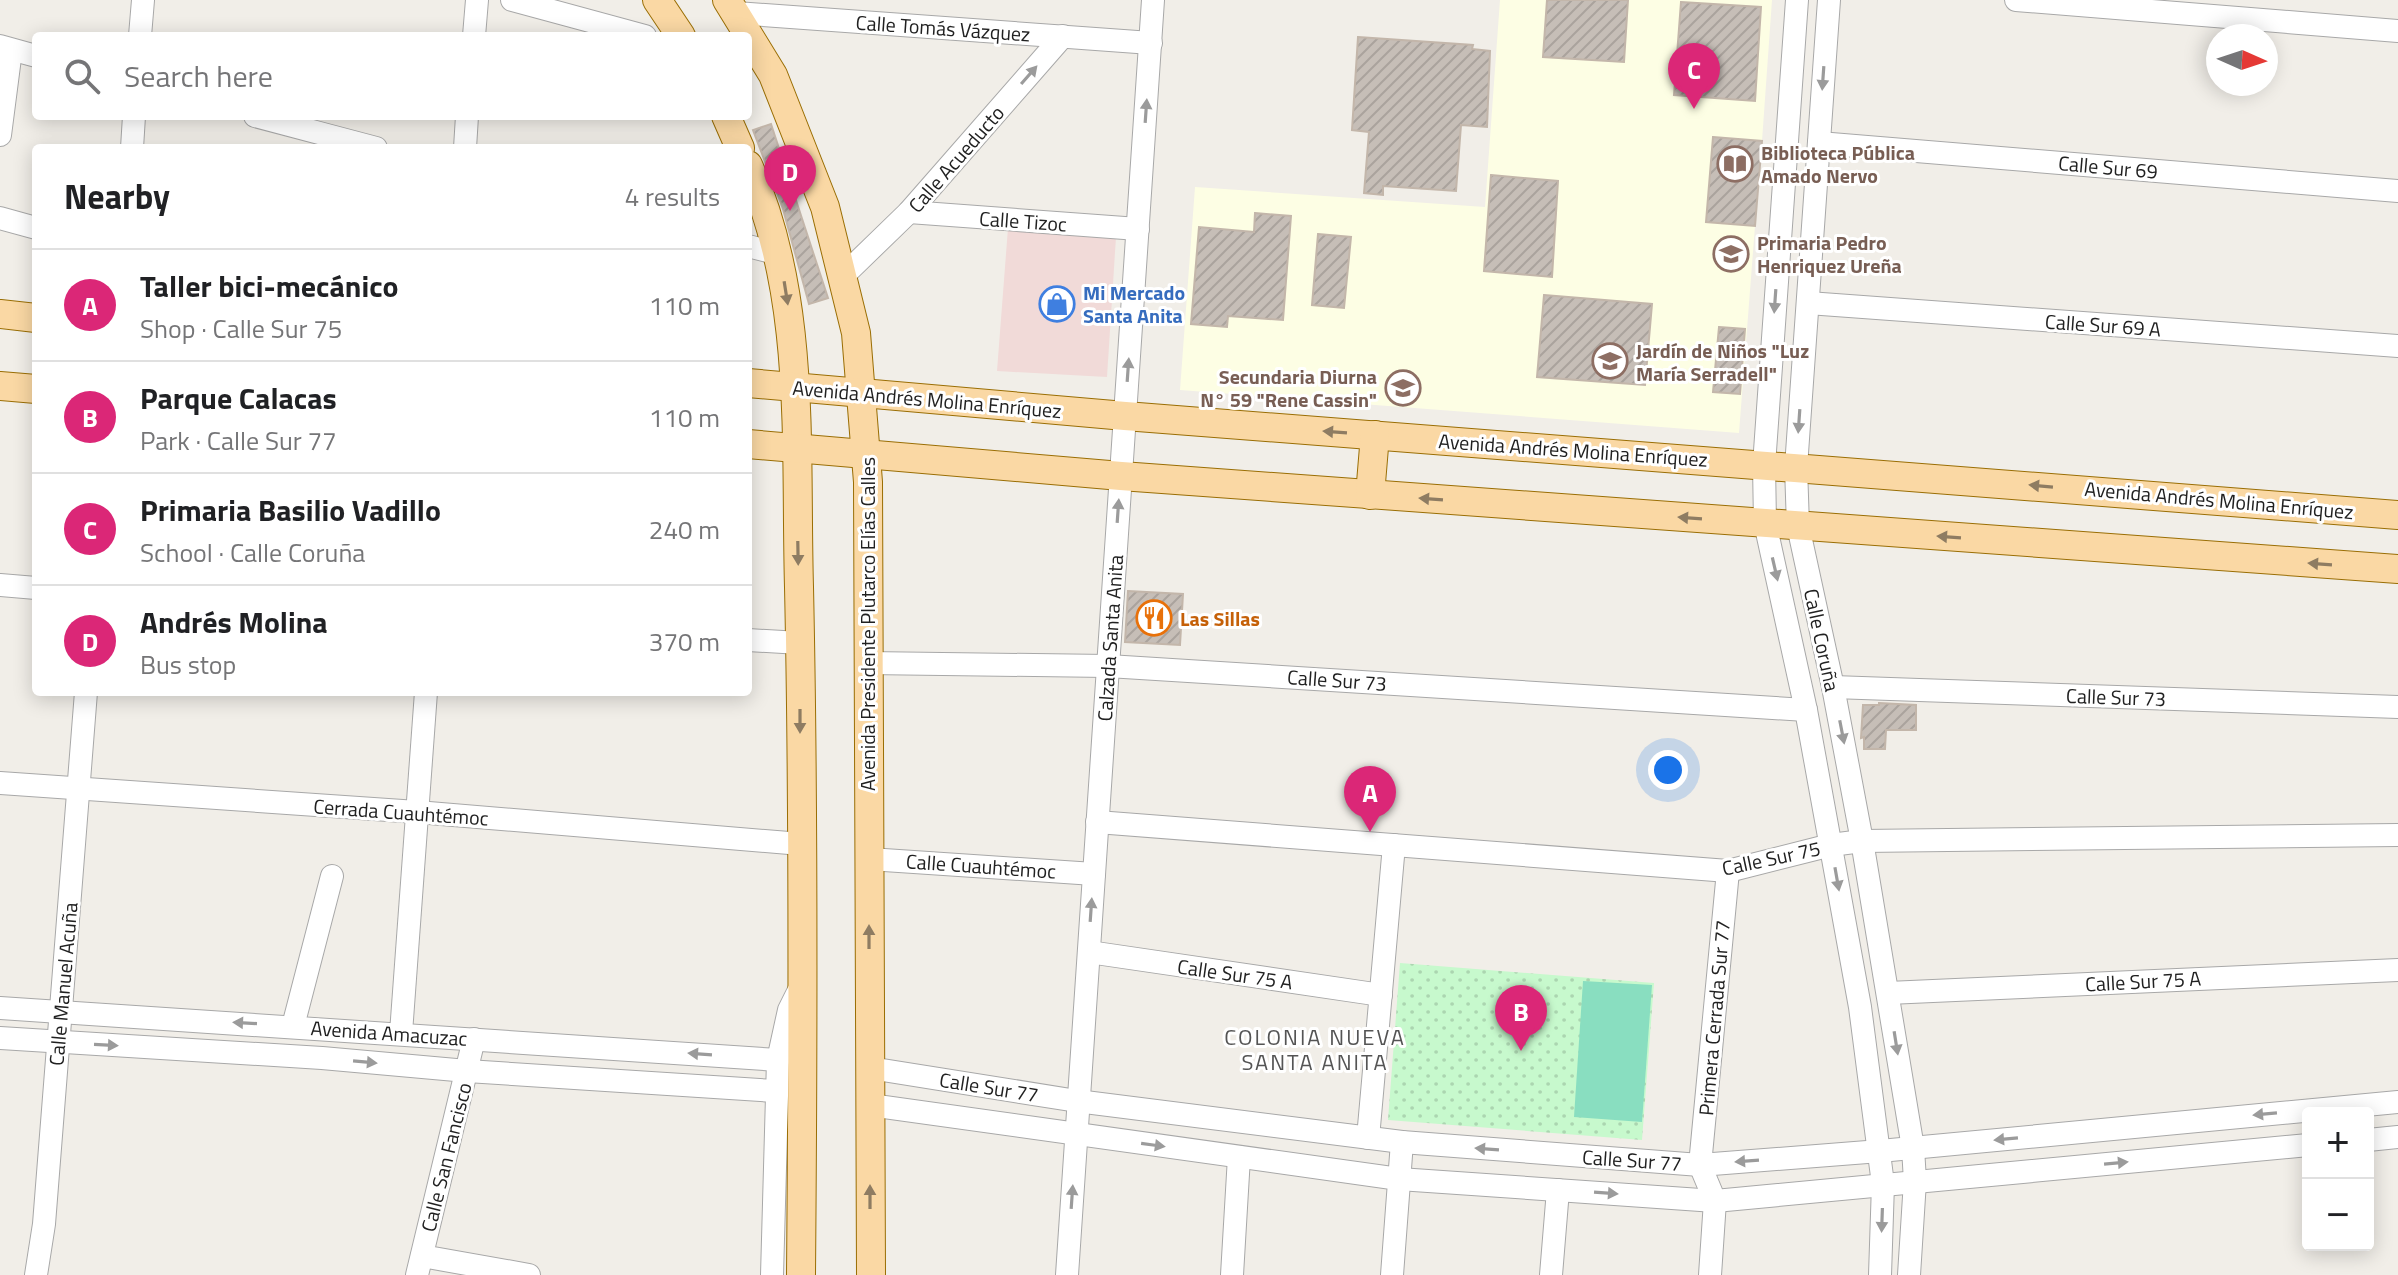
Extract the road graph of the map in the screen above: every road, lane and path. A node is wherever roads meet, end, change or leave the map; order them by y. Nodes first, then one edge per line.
1 (143, 0) edge
2 (477, 0) edge
3 (512, 0) edge
4 (657, 0) edge
5 (1153, 0) edge
6 (1797, 0) edge
7 (1829, 0) edge
8 (2016, 0) edge
9 (732, 6) edge
10 (799, 9) edge
11 (2398, 31) edge
12 (140, 32) edge
13 (474, 32) edge
14 (630, 32) edge
15 (678, 32) edge
16 (747, 32) edge
17 (1063, 36) junction
18 (752, 40) edge
19 (1151, 43) junction
20 (6, 48) edge
21 (32, 55) edge
22 (134, 120) edge
23 (270, 120) edge
24 (467, 120) edge
25 (728, 120) edge
26 (0, 135) edge
27 (1819, 143) junction
28 (132, 144) edge
29 (361, 144) edge
30 (465, 144) edge
31 (738, 144) edge
32 (752, 176) edge
33 (2398, 191) edge
34 (909, 212) junction
35 (0, 218) edge
36 (32, 227) edge
37 (1138, 229) junction
38 (752, 247) edge
39 (779, 254) junction
40 (843, 276) junction
41 (1808, 303) junction
42 (0, 314) edge
43 (32, 318) edge
44 (2398, 346) edge
45 (752, 383) edge
46 (0, 386) edge
47 (794, 388) junction
48 (32, 389) edge
49 (862, 393) junction
50 (1125, 416) junction
51 (1375, 435) junction
52 (752, 444) edge
53 (795, 448) junction
54 (866, 454) junction
55 (1764, 465) junction
56 (1796, 467) junction
57 (1121, 476) junction
58 (1370, 495) junction
59 (2398, 515) edge
60 (1765, 523) junction
61 (1798, 526) junction
62 (2398, 569) edge
63 (0, 585) edge
64 (32, 588) edge
65 (752, 640) edge
66 (800, 643) junction
67 (867, 663) junction
68 (1108, 666) junction
69 (1833, 687) junction
70 (86, 696) edge
71 (426, 696) edge
72 (2398, 707) edge
73 (1806, 710) junction
74 (0, 783) edge
75 (79, 787) junction
76 (417, 812) junction
77 (1097, 822) junction
78 (2398, 835) edge
79 (1862, 841) junction
80 (801, 844) junction
81 (1394, 845) junction
82 (1831, 845) junction
83 (869, 859) junction
84 (1728, 871) junction
85 (1094, 874) junction
86 (332, 876) dead end
87 (1089, 952) junction
88 (2398, 970) edge
89 (803, 983) junction
90 (1888, 993) junction
91 (1381, 995) junction
92 (0, 1008) edge
93 (61, 1012) junction
94 (293, 1026) junction
95 (401, 1033) junction
96 (0, 1038) edge
97 (474, 1039) junction
98 (58, 1043) junction
99 (778, 1060) junction
100 (870, 1068) junction
101 (467, 1071) junction
102 (775, 1091) junction
103 (1077, 1101) junction
104 (2398, 1102) edge
105 (870, 1105) junction
106 (1076, 1135) junction
107 (2398, 1137) edge
108 (1368, 1138) junction
109 (2374, 1139) edge
110 (1402, 1142) junction
111 (2302, 1146) edge
112 (1913, 1148) junction
113 (1880, 1151) junction
114 (1239, 1157) junction
115 (1700, 1165) junction
116 (1399, 1179) junction
117 (1915, 1181) junction
118 (1883, 1184) junction
119 (1558, 1190) junction
120 (1715, 1201) junction
121 (419, 1266) edge
122 (36, 1275) edge
123 (529, 1275) edge
124 (772, 1275) edge
125 (801, 1275) edge
126 (871, 1275) edge
127 (1067, 1275) edge
128 (1232, 1275) edge
129 (1392, 1275) edge
130 (1551, 1275) edge
131 (1710, 1275) edge
132 (1880, 1275) edge
133 (1909, 1275) edge

1 - 12 street
2 - 13 street
3 - 14 street
4 - 15 main road
5 - 19 street, Calzada Santa Anita
6 -> 55 street, Calle Coruña
7 -> 27 street, Calle Coruña
8 - 11 street
9 - 10 street, Calle Tomás Vázquez
9 - 16 main road, Avenida Presidente Plutarco Elías Calles
10 - 17 street, Calle Tomás Vázquez
17 - 19 street, Calle Tomás Vázquez
34 -> 17 street, Calle Acueducto
18 - 40 main road, Avenida Presidente Plutarco Elías Calles
37 -> 19 street, Calzada Santa Anita
20 - 21 street
20 - 26 street
22 - 28 street
23 - 29 street
24 - 30 street
25 - 31 main road
27 - 33 street, Calle Sur 69
27 - 41 street, Calle Coruña
32 - 39 main road
34 - 37 street, Calle Tizoc
34 - 40 street, Calle Acueducto
35 - 36 street
50 -> 37 street, Calzada Santa Anita
38 - 39 street
39 -> 47 main road
40 - 49 main road, Avenida Presidente Plutarco Elías Calles
41 - 44 street, Calle Sur 69 A
41 -> 56 street, Calle Coruña
42 - 43 main road
45 - 47 main road, Avenida Andrés Molina Enríquez
46 - 48 main road
47 - 49 main road, Avenida Andrés Molina Enríquez
47 - 53 main road
49 - 50 main road, Avenida Andrés Molina Enríquez
49 - 54 main road, Avenida Presidente Plutarco Elías Calles
51 -> 50 main road, Avenida Andrés Molina Enríquez
50 - 57 street, Calzada Santa Anita
51 - 55 main road, Avenida Andrés Molina Enríquez
51 - 58 main road
52 - 53 main road
53 - 54 main road
53 -> 66 main road
54 - 57 main road
54 - 67 main road, Avenida Presidente Plutarco Elías Calles
55 - 56 main road, Avenida Andrés Molina Enríquez
55 - 60 street, Calle Coruña
59 -> 56 main road, Avenida Andrés Molina Enríquez
56 - 61 street, Calle Coruña
57 - 58 main road
68 -> 57 street, Calzada Santa Anita
60 -> 58 main road
60 - 61 main road
60 -> 73 street, Calle Coruña
62 -> 61 main road
61 - 69 street, Calle Coruña
63 - 64 street
65 - 66 street
66 -> 80 main road
67 - 68 street, Calle Sur 73
67 - 83 main road, Avenida Presidente Plutarco Elías Calles
68 - 73 street, Calle Sur 73
68 - 77 street, Calzada Santa Anita
69 - 72 street, Calle Sur 73
69 -> 79 street, Calle Coruña
70 - 75 street, Calle Manuel Acuña
71 - 76 street
73 - 82 street, Calle Coruña
74 - 75 street, Cerrada Cuauhtémoc
75 - 76 street, Cerrada Cuauhtémoc
75 - 93 street, Calle Manuel Acuña
76 - 80 street, Cerrada Cuauhtémoc
76 - 95 street
77 - 81 street, Calle Sur 75
77 - 85 street, Calzada Santa Anita
78 - 79 street, Calle Sur 75
79 - 82 street, Calle Sur 75
79 - 90 street, Calle Coruña
80 - 89 main road
81 - 84 street, Calle Sur 75
81 - 91 street
82 - 84 street, Calle Sur 75
82 -> 113 street, Calle Coruña
83 - 85 street, Calle Cuauhtémoc
100 -> 83 main road, Avenida Presidente Plutarco Elías Calles
84 - 115 street, Primera Cerrada Sur 77
87 -> 85 street, Calzada Santa Anita
86 - 94 street
87 - 91 street, Calle Sur 75 A
87 - 103 street, Calzada Santa Anita
88 - 90 street, Calle Sur 75 A
89 - 99 street
89 - 125 main road
90 -> 112 street, Calle Coruña
91 - 108 street
92 - 93 street, Avenida Amacuzac
94 -> 93 street, Avenida Amacuzac
93 - 98 street, Calle Manuel Acuña
94 - 95 street, Avenida Amacuzac
95 - 97 street, Avenida Amacuzac
96 - 98 street, Avenida Amacuzac
99 -> 97 street, Avenida Amacuzac
97 - 101 street, Calle San Fancisco
98 -> 101 street, Avenida Amacuzac
98 - 122 street, Calle Manuel Acuña
99 - 102 street
100 - 103 street, Calle Sur 77
100 - 105 main road, Avenida Presidente Plutarco Elías Calles
101 - 102 street, Avenida Amacuzac
101 - 121 street, Calle San Fancisco
102 - 124 street
103 - 106 street, Calzada Santa Anita
103 - 108 street, Calle Sur 77
104 -> 112 street, Calle Sur 77
105 - 106 street, Calle Sur 77
126 -> 105 main road, Avenida Presidente Plutarco Elías Calles
106 -> 114 street, Calle Sur 77
127 -> 106 street, Calzada Santa Anita
107 - 109 street
108 - 110 street, Calle Sur 77
115 -> 110 street, Calle Sur 77
110 - 116 street
117 -> 111 street, Calle Sur 77
112 - 113 street, Calle Sur 77
112 - 117 street, Calle Coruña
113 -> 115 street, Calle Sur 77
113 - 118 street, Calle Coruña
114 - 116 street, Calle Sur 77
114 - 128 street
115 - 120 street
116 - 119 street, Calle Sur 77
116 - 129 street
117 - 118 street, Calle Sur 77
117 - 133 street, Calle Coruña
118 - 120 street, Calle Sur 77
118 -> 132 street, Calle Coruña
119 -> 120 street, Calle Sur 77
119 - 130 street
120 - 131 street
121 - 123 street

